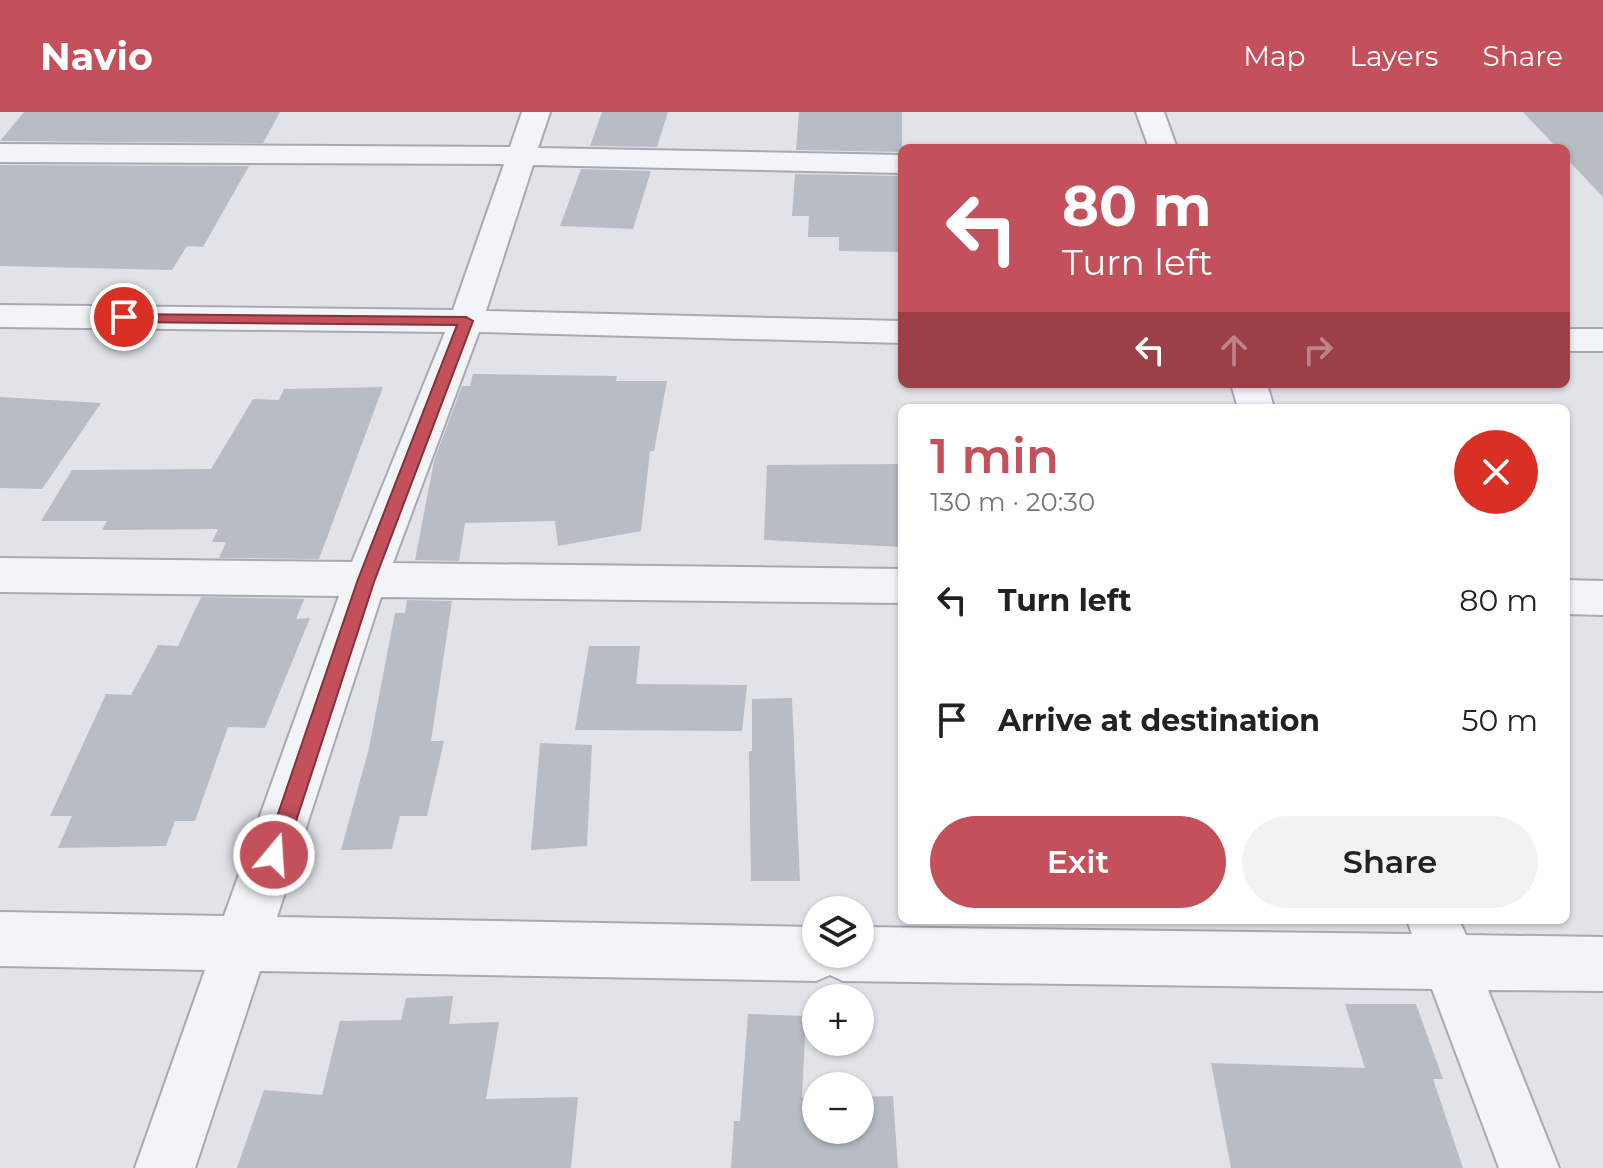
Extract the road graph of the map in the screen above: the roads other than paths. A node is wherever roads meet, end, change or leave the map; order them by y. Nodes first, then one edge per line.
1 (536, 112) edge
2 (1150, 112) edge
3 (1162, 144) edge
4 (0, 153) edge
5 (518, 156) junction
6 (898, 164) edge
7 (0, 316) edge
8 (466, 321) junction
9 (898, 332) edge
10 (1570, 340) edge
11 (1603, 340) edge
12 (0, 575) edge
13 (365, 582) junction
14 (898, 586) edge
15 (1570, 597) edge
16 (1603, 598) edge
17 (0, 939) edge
18 (1442, 941) edge
19 (244, 946) junction
20 (874, 953) edge
21 (802, 954) edge
22 (1603, 964) edge
23 (165, 1168) edge
24 (1529, 1168) edge

1 - 5 street
2 - 3 street
4 - 5 street
5 - 6 street
5 - 8 street
7 - 8 street
8 - 9 street
8 - 13 street
10 - 11 street
12 - 13 street
13 - 14 street
13 - 19 street
15 - 16 street
17 - 19 street
18 - 20 street
18 - 22 street
18 - 24 street
19 - 21 street
19 - 23 street

